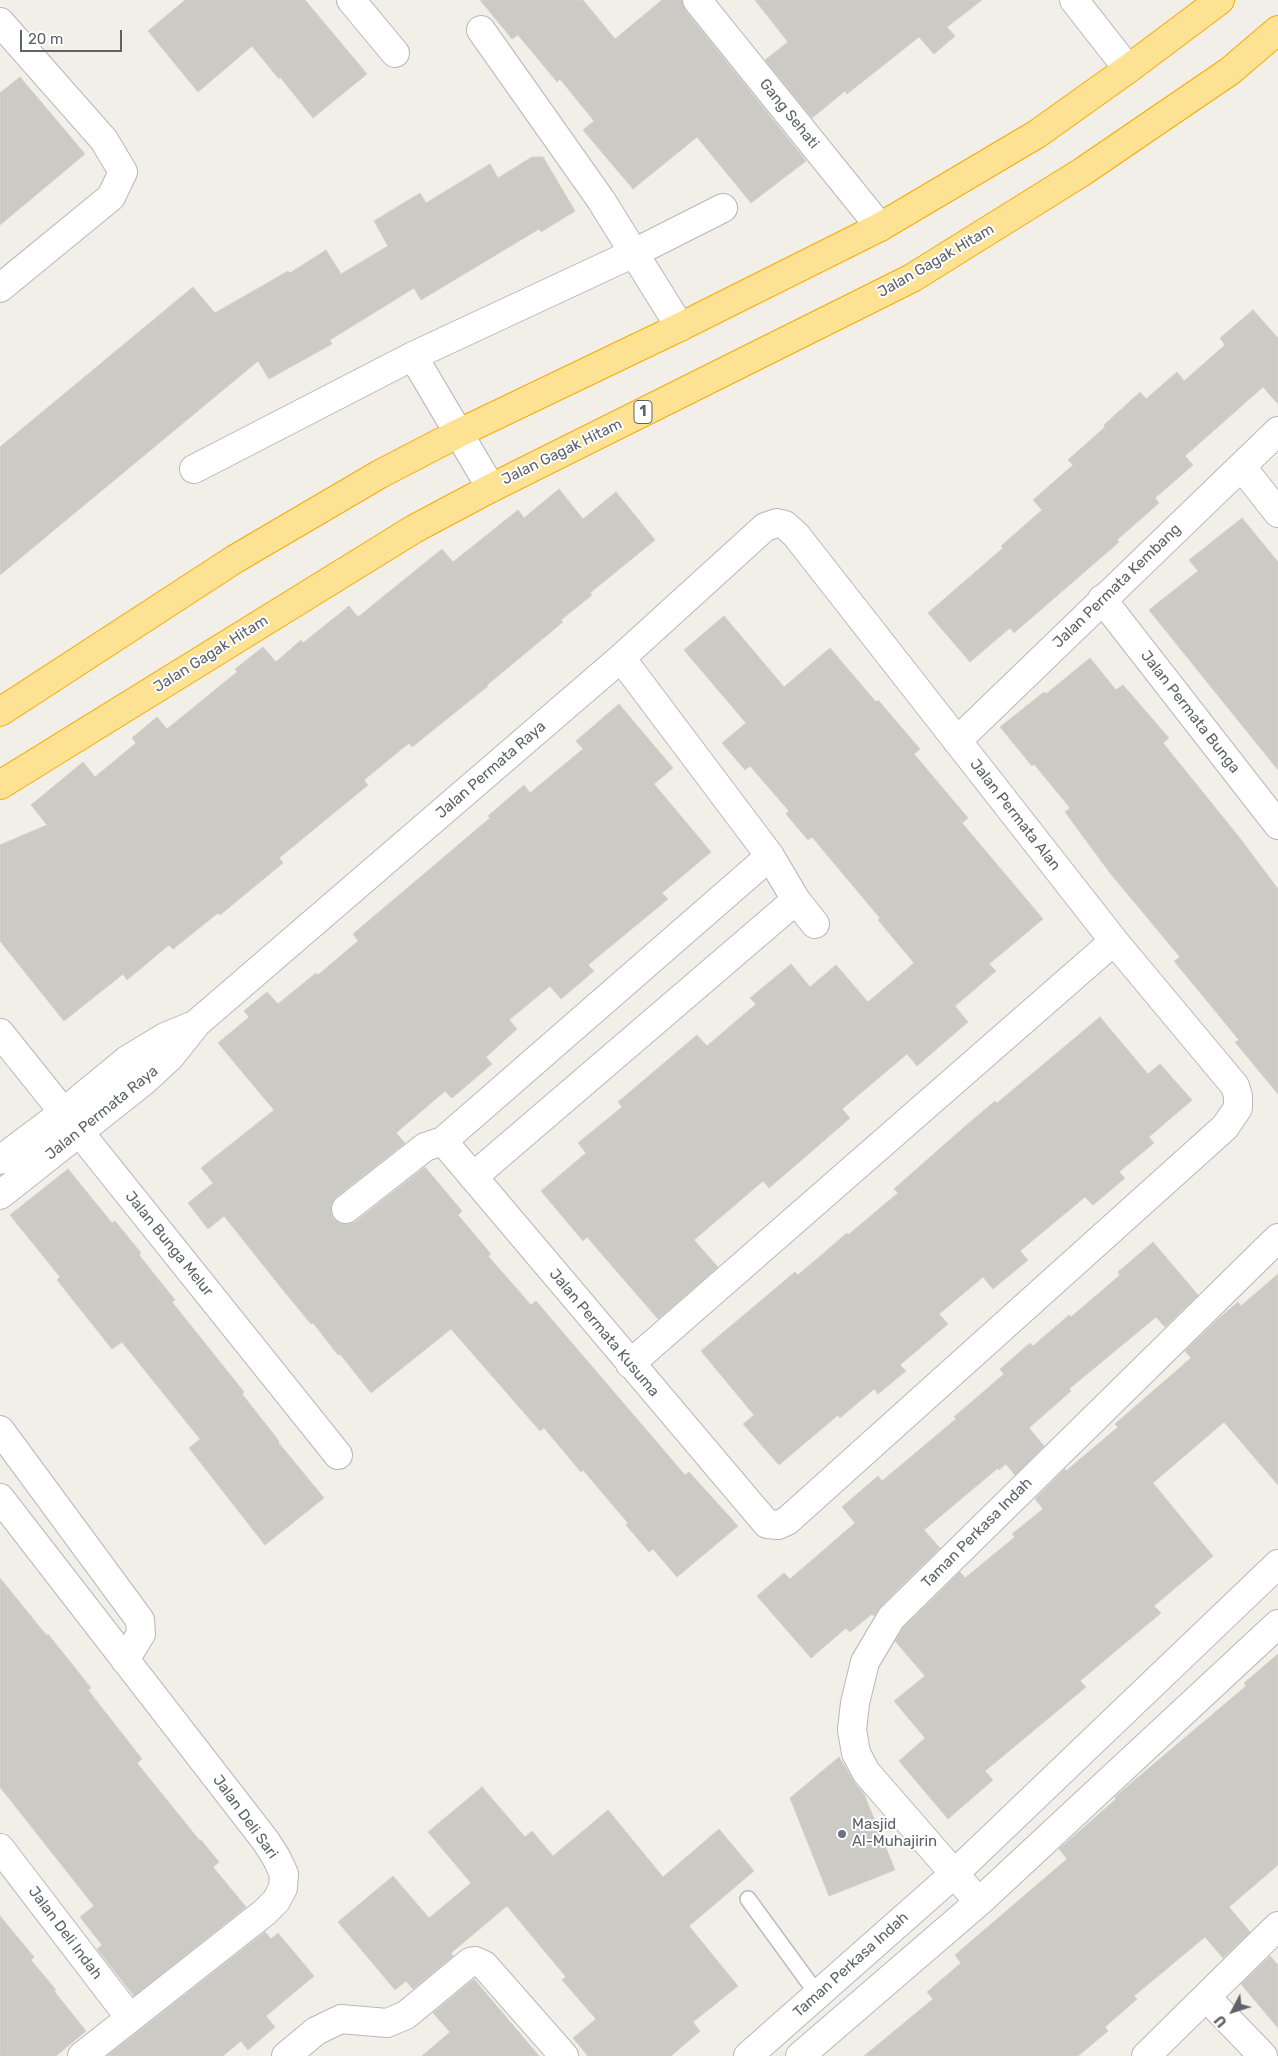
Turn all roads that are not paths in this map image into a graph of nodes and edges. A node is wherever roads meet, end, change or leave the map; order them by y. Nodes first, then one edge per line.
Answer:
1 (351, 0) edge
2 (697, 0) edge
3 (1074, 0) edge
4 (1220, 0) edge
5 (0, 22) edge
6 (481, 30) dead end
7 (1278, 30) edge
8 (395, 53) dead end
9 (1128, 69) junction
10 (723, 208) dead end
11 (880, 228) junction
12 (634, 253) junction
13 (0, 288) edge
14 (680, 327) junction
15 (413, 356) junction
16 (1278, 431) edge
17 (457, 434) junction
18 (1242, 467) junction
19 (194, 469) dead end
20 (491, 488) junction
21 (1278, 513) edge
22 (785, 525) joint
23 (1102, 599) junction
24 (621, 658) junction
25 (0, 712) edge
26 (957, 741) junction
27 (0, 785) edge
28 (1278, 826) edge
29 (770, 856) junction
30 (796, 900) junction
31 (815, 924) dead end
32 (1114, 941) junction
33 (0, 1033) edge
34 (72, 1122) junction
35 (443, 1141) junction
36 (0, 1160) edge
37 (473, 1177) junction
38 (0, 1195) edge
39 (346, 1209) dead end
40 (1278, 1238) edge
41 (630, 1364) junction
42 (0, 1430) edge
43 (338, 1456) dead end
44 (0, 1498) edge
45 (767, 1524) joint
46 (1278, 1564) edge
47 (1278, 1624) edge
48 (125, 1660) junction
49 (0, 1848) edge
50 (954, 1874) junction
51 (748, 1900) dead end
52 (979, 1902) junction
53 (1278, 1926) edge
54 (818, 1995) junction
55 (1206, 1997) junction
56 (130, 2018) junction
57 (82, 2056) edge
58 (286, 2056) edge
59 (564, 2056) edge
60 (748, 2056) edge
61 (800, 2056) edge
62 (1146, 2056) edge
63 (1263, 2056) edge

1 - 8 street
2 - 11 street, Gang Sehati
3 - 9 street
4 - 9 highway
5 - 13 street
6 - 12 street
7 - 20 highway, Jalan Gagak Hitam / 1
9 - 11 highway
10 - 12 street
11 - 14 highway
12 - 14 street
12 - 15 street
14 - 17 highway
15 - 17 street
15 - 19 street
16 - 18 street, Jalan Permata Kembang
17 - 20 street
17 - 25 highway
18 - 21 street
18 - 23 street, Jalan Permata Kembang
20 - 27 highway, Jalan Gagak Hitam / 1
22 - 24 street, Jalan Permata Raya
22 - 26 street, Jalan Permata Alan
23 - 26 street, Jalan Permata Kembang
23 - 28 street, Jalan Permata Bunga
24 - 29 street
24 - 34 street, Jalan Permata Raya
26 - 32 street, Jalan Permata Alan
29 - 30 street
29 - 35 street
30 - 31 street
30 - 37 street
32 - 41 street
32 - 45 street, Jalan Permata Alan
33 - 34 street, Jalan Bunga Melur
34 - 36 street, Jalan Permata Raya
34 - 38 street, Jalan Permata Raya
34 - 43 street, Jalan Bunga Melur
35 - 37 street, Jalan Permata Kusuma
35 - 39 street
37 - 41 street, Jalan Permata Kusuma
40 - 50 street, Taman Perkasa Indah
41 - 45 street, Jalan Permata Kusuma
42 - 48 street
44 - 48 street, Jalan Deli Sari
46 - 50 street, Taman Perkasa Indah
47 - 52 street
48 - 56 street, Jalan Deli Sari
49 - 56 street, Jalan Deli Indah
50 - 52 street, Taman Perkasa Indah
50 - 54 street, Taman Perkasa Indah
51 - 54 lane
52 - 61 street
53 - 55 street
54 - 60 street, Taman Perkasa Indah
55 - 62 street
55 - 63 street
56 - 57 street, Jalan Deli Sari
58 - 59 street

